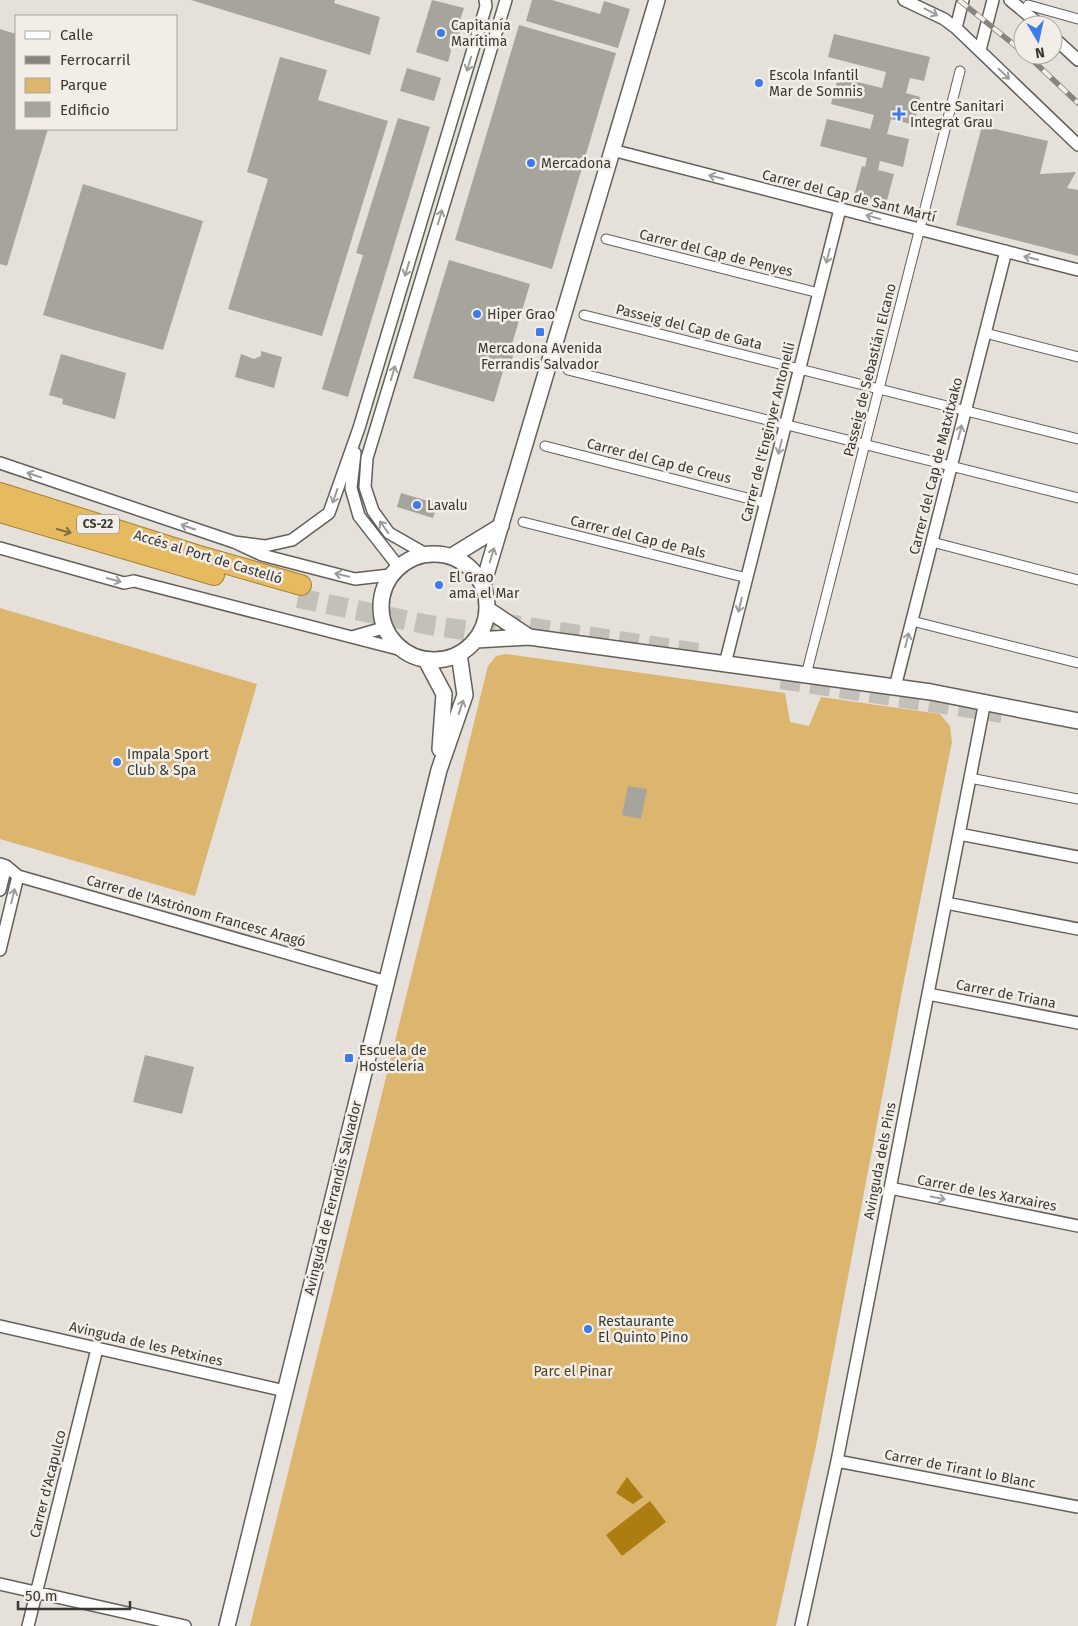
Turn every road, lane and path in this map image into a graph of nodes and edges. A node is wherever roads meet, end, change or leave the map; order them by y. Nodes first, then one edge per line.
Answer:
1 (486, 0) edge
2 (506, 0) edge
3 (657, 0) edge
4 (904, 0) edge
5 (963, 0) edge
6 (993, 0) edge
7 (1010, 0) edge
8 (1028, 5) dead end
9 (1028, 15) edge
10 (1078, 19) edge
11 (956, 28) junction
12 (1063, 46) edge
13 (980, 50) junction
14 (1078, 60) edge
15 (960, 71) dead end
16 (1078, 145) edge
17 (612, 150) junction
18 (840, 209) junction
19 (920, 229) junction
20 (606, 239) dead end
21 (1006, 251) junction
22 (1078, 270) edge
23 (819, 293) junction
24 (584, 315) dead end
25 (985, 333) junction
26 (1078, 357) edge
27 (799, 369) junction
28 (568, 370) dead end
29 (879, 389) junction
30 (965, 410) junction
31 (785, 424) junction
32 (357, 434) junction
33 (1078, 439) edge
34 (865, 444) junction
35 (545, 446) dead end
36 (0, 463) edge
37 (951, 466) junction
38 (0, 493) edge
39 (1078, 498) edge
40 (766, 502) junction
41 (0, 512) edge
42 (523, 522) dead end
43 (501, 526) junction
44 (234, 542) junction
45 (932, 542) junction
46 (0, 548) edge
47 (424, 553) junction
48 (452, 556) junction
49 (394, 570) junction
50 (746, 578) junction
51 (1078, 580) edge
52 (483, 585) junction
53 (487, 609) junction
54 (912, 621) junction
55 (383, 628) junction
56 (352, 637) junction
57 (529, 637) junction
58 (476, 640) junction
59 (402, 650) junction
60 (459, 654) junction
61 (426, 660) junction
62 (1078, 663) edge
63 (725, 664) junction
64 (806, 675) junction
65 (894, 687) junction
66 (985, 702) junction
67 (1078, 721) edge
68 (439, 770) junction
69 (970, 778) junction
70 (1078, 799) edge
71 (959, 834) junction
72 (1078, 857) edge
73 (3, 865) edge
74 (18, 876) junction
75 (0, 890) edge
76 (946, 903) junction
77 (1078, 929) edge
78 (0, 950) edge
79 (387, 982) junction
80 (928, 994) junction
81 (1078, 1022) edge
82 (890, 1188) junction
83 (1078, 1226) edge
84 (0, 1326) edge
85 (97, 1348) junction
86 (285, 1391) junction
87 (837, 1461) junction
88 (1078, 1507) edge
89 (0, 1584) edge
90 (37, 1592) junction
91 (28, 1626) edge
92 (185, 1626) edge
93 (227, 1626) edge
94 (801, 1626) edge

1 -> 32 street
47 -> 2 street
3 - 17 street
4 -> 11 street
5 - 11 street
6 - 13 street
7 - 9 street
8 - 10 street
11 - 13 street
12 - 14 street
13 -> 16 street
15 - 19 street, Passeig de Sebastián Elcano
18 -> 17 street, Carrer del Cap de Sant Martí
17 - 43 street
19 -> 18 street, Carrer del Cap de Sant Martí
18 -> 23 street, Carrer de l'Enginyer Antonelli
19 - 21 street, Carrer del Cap de Sant Martí
19 - 29 street, Passeig de Sebastián Elcano
20 - 23 street, Carrer del Cap de Penyes
22 -> 21 street, Carrer del Cap de Sant Martí
21 - 25 street, Carrer del Cap de Matxitxako
23 - 27 street, Carrer de l'Enginyer Antonelli
24 - 27 street, Passeig del Cap de Gata
25 - 26 street
25 - 30 street, Carrer del Cap de Matxitxako
27 - 29 street, Passeig del Cap de Gata
27 - 31 street, Carrer de l'Enginyer Antonelli
28 - 31 street
29 - 30 street, Passeig del Cap de Gata
29 - 34 street, Passeig de Sebastián Elcano
30 - 33 street, Passeig del Cap de Gata
37 -> 30 street, Carrer del Cap de Matxitxako
31 - 34 street
31 -> 40 street, Carrer de l'Enginyer Antonelli
32 -> 44 street
32 - 49 street
34 - 37 street
34 - 64 street, Passeig de Sebastián Elcano
35 - 40 street, Carrer del Cap de Creus
44 -> 36 street
37 - 39 street
37 - 45 street, Carrer del Cap de Matxitxako
41 -> 38 highway, Accés al Port de Castelló / CS-22
40 - 50 street, Carrer de l'Enginyer Antonelli
42 - 50 street, Carrer del Cap de Pals
43 - 48 street
52 -> 43 street
49 -> 44 street
45 - 51 street
45 - 54 street, Carrer del Cap de Matxitxako
46 -> 56 street
47 - 48 street
47 - 49 street
48 - 52 street
49 - 55 street
50 -> 63 street, Carrer de l'Enginyer Antonelli
52 - 53 street
53 - 57 street
53 - 58 street
54 - 62 street
65 -> 54 street, Carrer del Cap de Matxitxako
55 - 56 street
55 - 59 street
56 - 59 street
57 - 58 street
57 - 63 street
58 - 60 street
59 - 61 street
60 - 61 street
68 -> 60 street, Avinguda de Ferrandis Salvador
61 - 68 street, Avinguda de Ferrandis Salvador
63 - 64 street
64 - 65 street
65 - 66 street
66 - 67 street
66 - 69 street, Avinguda dels Pins
68 - 79 street, Avinguda de Ferrandis Salvador
69 - 70 street
69 - 71 street, Avinguda dels Pins
71 - 72 street
71 - 76 street, Avinguda dels Pins
73 - 74 street, Carrer de l'Astrònom Francesc Aragó
73 - 75 street
78 -> 74 street
74 - 79 street, Carrer de l'Astrònom Francesc Aragó
76 - 77 street
76 - 80 street, Avinguda dels Pins
79 - 86 street, Avinguda de Ferrandis Salvador
80 - 81 street, Carrer de Triana
80 - 82 street, Avinguda dels Pins
82 -> 83 street, Carrer de les Xarxaires
82 - 87 street, Avinguda dels Pins
84 - 85 street, Avinguda de les Petxines
85 - 86 street, Avinguda de les Petxines
85 - 90 street, Carrer d'Acapulco
86 - 93 street, Avinguda de Ferrandis Salvador
87 - 88 street, Carrer de Tirant lo Blanc
87 - 94 street, Avinguda dels Pins
89 - 90 street
90 - 91 street, Carrer d'Acapulco
90 - 92 street

